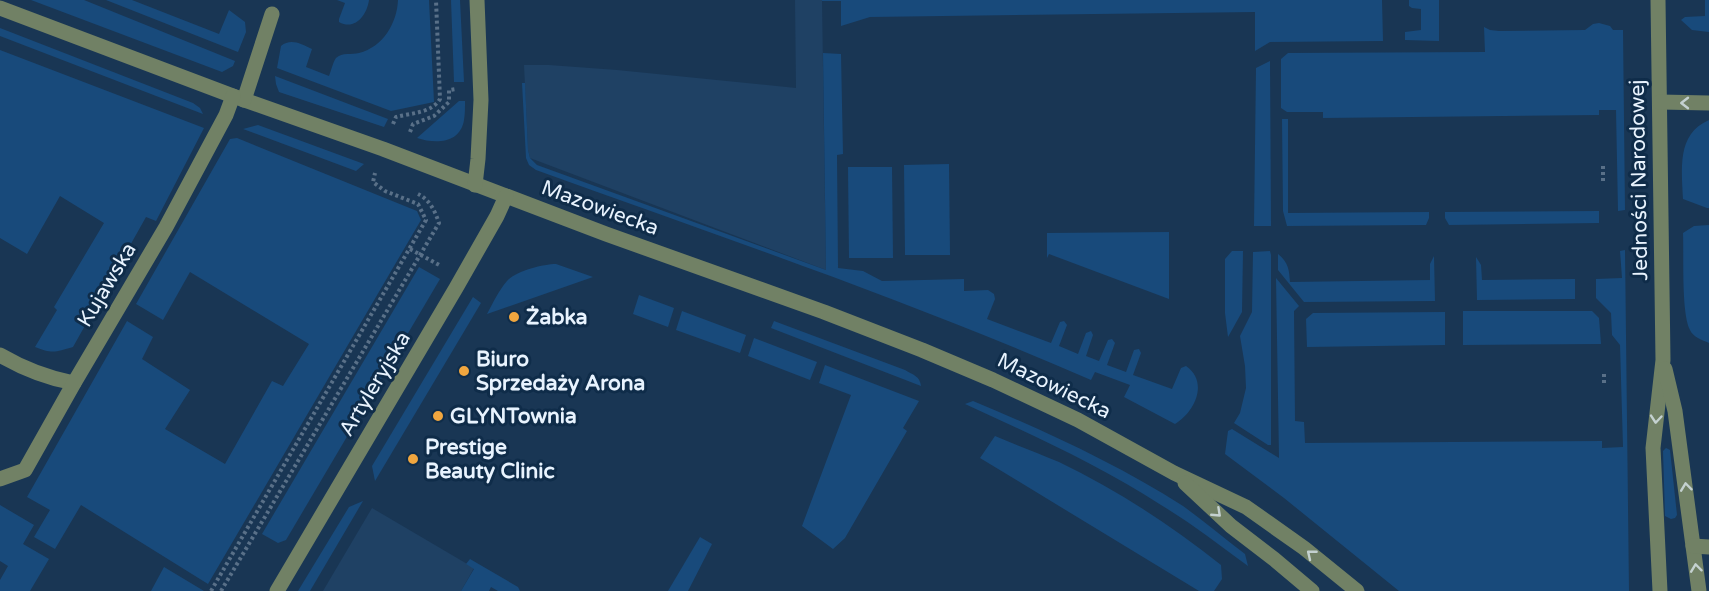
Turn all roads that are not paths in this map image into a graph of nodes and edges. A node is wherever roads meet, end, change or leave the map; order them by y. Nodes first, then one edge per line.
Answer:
1 (477, 0) edge
2 (1658, 0) edge
3 (0, 8) edge
4 (272, 14) dead end
5 (239, 98) junction
6 (1660, 102) junction
7 (1709, 103) edge
8 (475, 185) junction
9 (506, 196) junction
10 (0, 355) edge
11 (1663, 360) junction
12 (74, 383) junction
13 (1174, 472) junction
14 (0, 479) edge
15 (1693, 546) junction
16 (1709, 547) edge
17 (277, 591) edge
18 (1312, 591) edge
19 (1357, 591) edge
20 (1660, 591) edge
21 (1699, 591) edge

1 - 8 street
2 - 6 street, Jedności Narodowej
3 - 5 street, Mazowiecka
4 - 5 street, Kujawska
5 - 8 street, Mazowiecka
5 - 12 street, Kujawska
7 -> 6 street
6 - 11 street, Jedności Narodowej
8 - 9 street, Mazowiecka
9 - 13 street, Mazowiecka
9 - 17 street, Artyleryjska
10 - 12 street
15 -> 11 street, Jedności Narodowej
11 -> 20 street, Jedności Narodowej
12 - 14 street, Kujawska
13 -> 18 street, Mazowiecka
19 -> 13 street, Mazowiecka
15 - 16 street
21 -> 15 street, Jedności Narodowej

